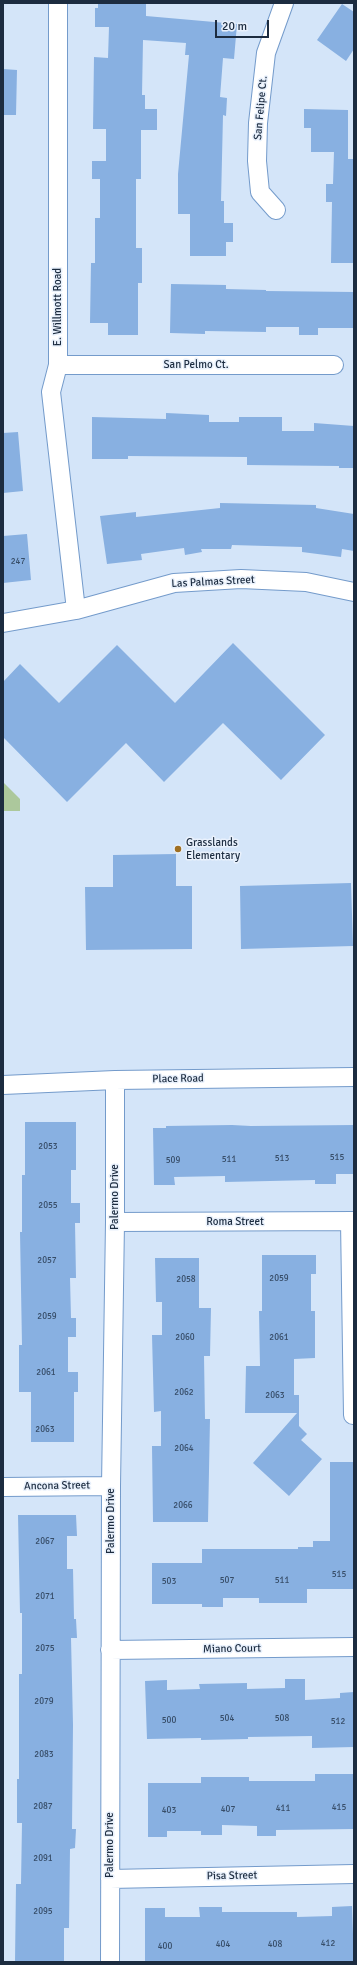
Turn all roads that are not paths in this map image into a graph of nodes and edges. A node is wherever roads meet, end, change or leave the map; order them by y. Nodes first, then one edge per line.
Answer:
1 (58, 3) edge
2 (284, 3) edge
3 (276, 210) dead end
4 (334, 365) dead end
5 (58, 366) junction
6 (354, 592) edge
7 (76, 610) junction
8 (3, 622) edge
9 (354, 1077) edge
10 (115, 1080) junction
11 (3, 1085) edge
12 (352, 1221) edge
13 (115, 1222) junction
14 (353, 1415) edge
15 (111, 1486) junction
16 (3, 1487) edge
17 (354, 1647) edge
18 (110, 1650) junction
19 (354, 1874) edge
20 (110, 1879) junction
21 (110, 1962) edge

1 - 5 street, E. Willmott Road
2 - 3 street, San Felipe Ct.
4 - 5 street, San Pelmo Ct.
5 - 7 street, E. Willmott Road
6 - 7 street, Las Palmas Street
7 - 8 street, Las Palmas Street
9 - 10 street, Place Road
10 - 11 street, Place Road
10 - 13 street, Palermo Drive
12 - 13 street, Roma Street
12 - 14 street
13 - 15 street, Palermo Drive
15 - 16 street, Ancona Street
15 - 18 street, Palermo Drive
17 - 18 street, Miano Court
18 - 20 street, Palermo Drive
19 - 20 street, Pisa Street
20 - 21 street, Palermo Drive

